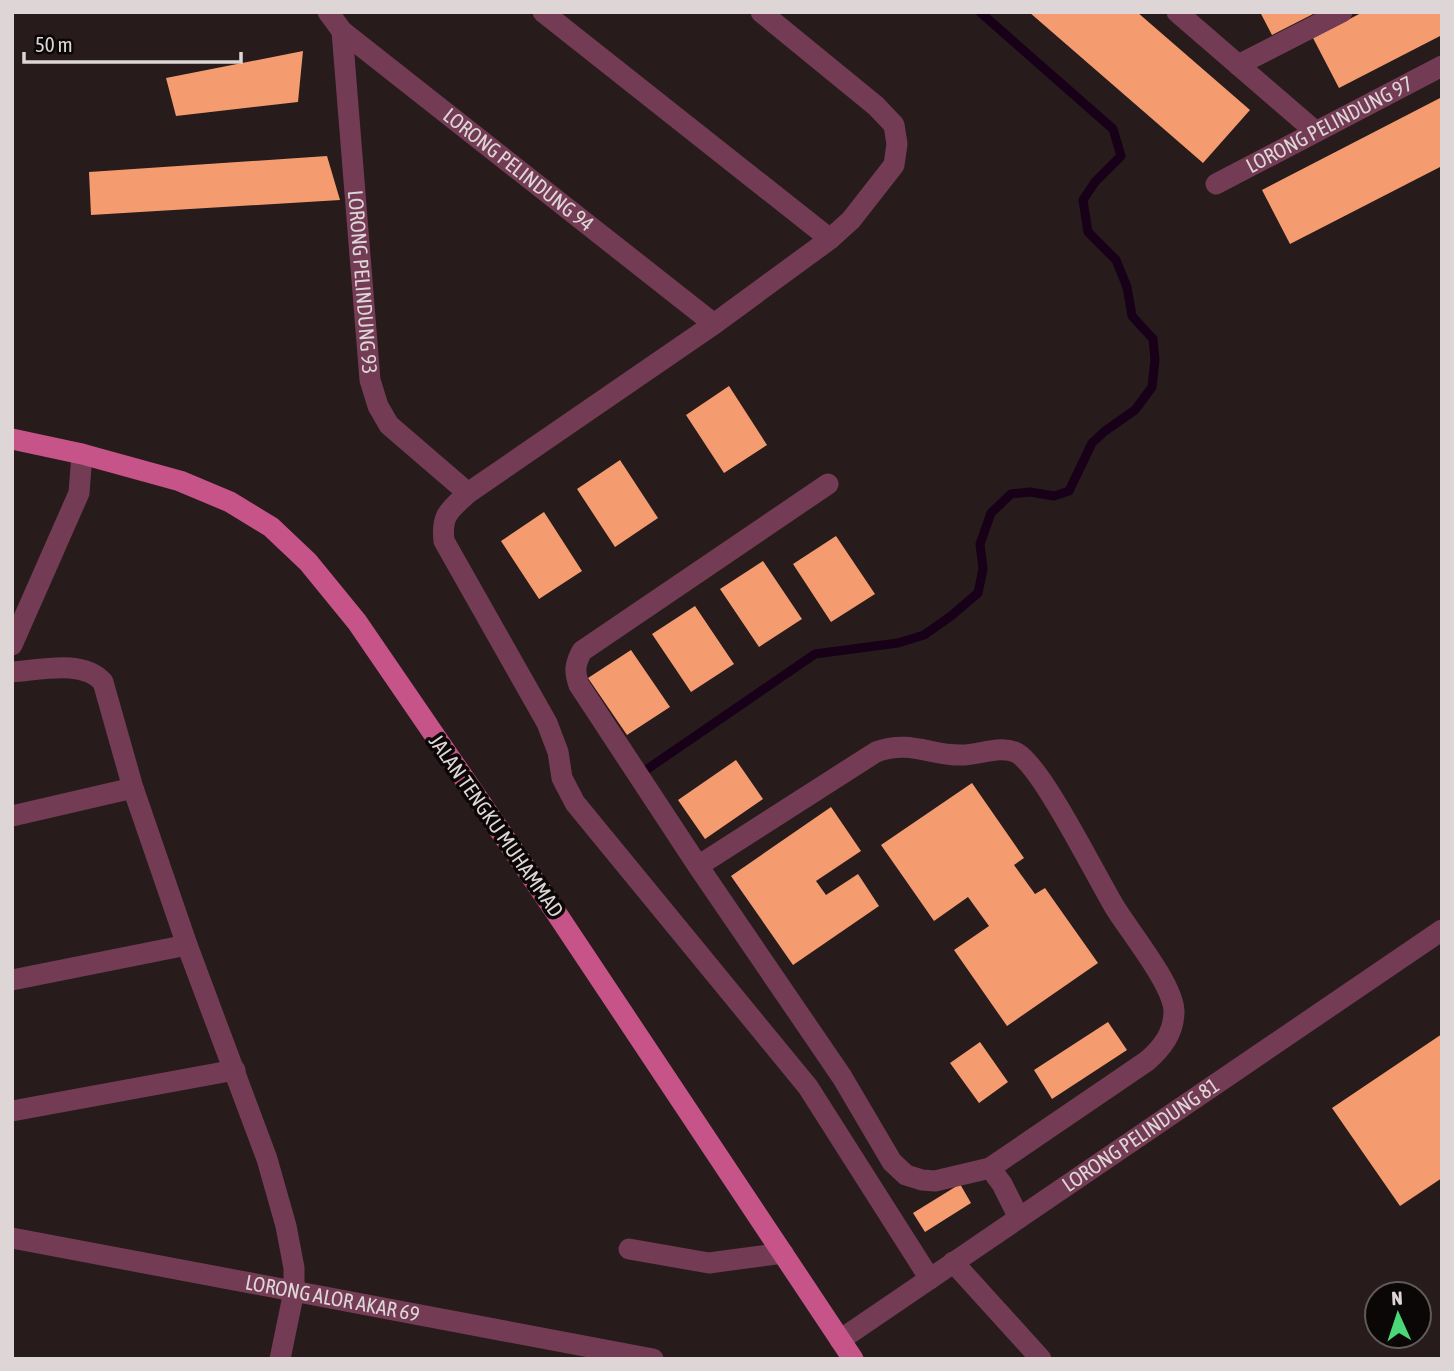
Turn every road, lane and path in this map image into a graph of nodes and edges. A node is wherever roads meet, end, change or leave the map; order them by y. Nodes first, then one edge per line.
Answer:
1 (328, 12) edge
2 (543, 12) edge
3 (761, 12) edge
4 (1177, 12) edge
5 (1342, 12) edge
6 (342, 31) junction
7 (1238, 65) junction
8 (1442, 66) edge
9 (1316, 132) junction
10 (1216, 184) dead end
11 (830, 239) junction
12 (714, 324) junction
13 (15, 441) edge
14 (82, 454) junction
15 (828, 484) dead end
16 (468, 493) junction
17 (12, 645) edge
18 (12, 671) edge
19 (133, 788) junction
20 (12, 816) edge
21 (698, 866) junction
22 (1442, 930) edge
23 (187, 944) junction
24 (12, 980) edge
25 (235, 1070) junction
26 (12, 1111) edge
27 (990, 1168) junction
28 (1019, 1218) junction
29 (12, 1238) edge
30 (629, 1249) dead end
31 (783, 1253) junction
32 (953, 1262) junction
33 (930, 1279) junction
34 (294, 1291) junction
35 (840, 1340) junction
36 (280, 1359) edge
37 (653, 1359) edge
38 (853, 1359) edge
39 (1041, 1359) edge

1 - 6 street, LORONG PELINDUNG 94
2 - 11 street
3 - 11 street
4 - 7 street
5 - 7 street
6 - 12 street, LORONG PELINDUNG 94
6 - 16 street, LORONG PELINDUNG 93
7 - 9 street
8 - 9 street, LORONG PELINDUNG 97
9 - 10 street, LORONG PELINDUNG 97
11 - 12 street
12 - 16 street
13 - 14 main road, JALAN TENGKU MUHAMMAD
14 - 17 street
14 - 31 main road, JALAN TENGKU MUHAMMAD
15 - 21 street
16 - 33 street
18 - 19 street
19 - 20 street
19 - 23 street
21 - 27 street
21 - 27 street
22 - 28 street, LORONG PELINDUNG 81
23 - 24 street
23 - 25 street
25 - 26 street
25 - 34 street
27 - 28 street
28 - 32 street, LORONG PELINDUNG 81
29 - 34 street, LORONG ALOR AKAR 69
30 - 31 street
31 - 35 main road, JALAN TENGKU MUHAMMAD
32 - 33 street, LORONG PELINDUNG 81
32 - 39 street
33 - 35 street, LORONG PELINDUNG 81
34 - 36 street
34 - 37 street, LORONG ALOR AKAR 69
35 - 38 main road, JALAN TENGKU MUHAMMAD

